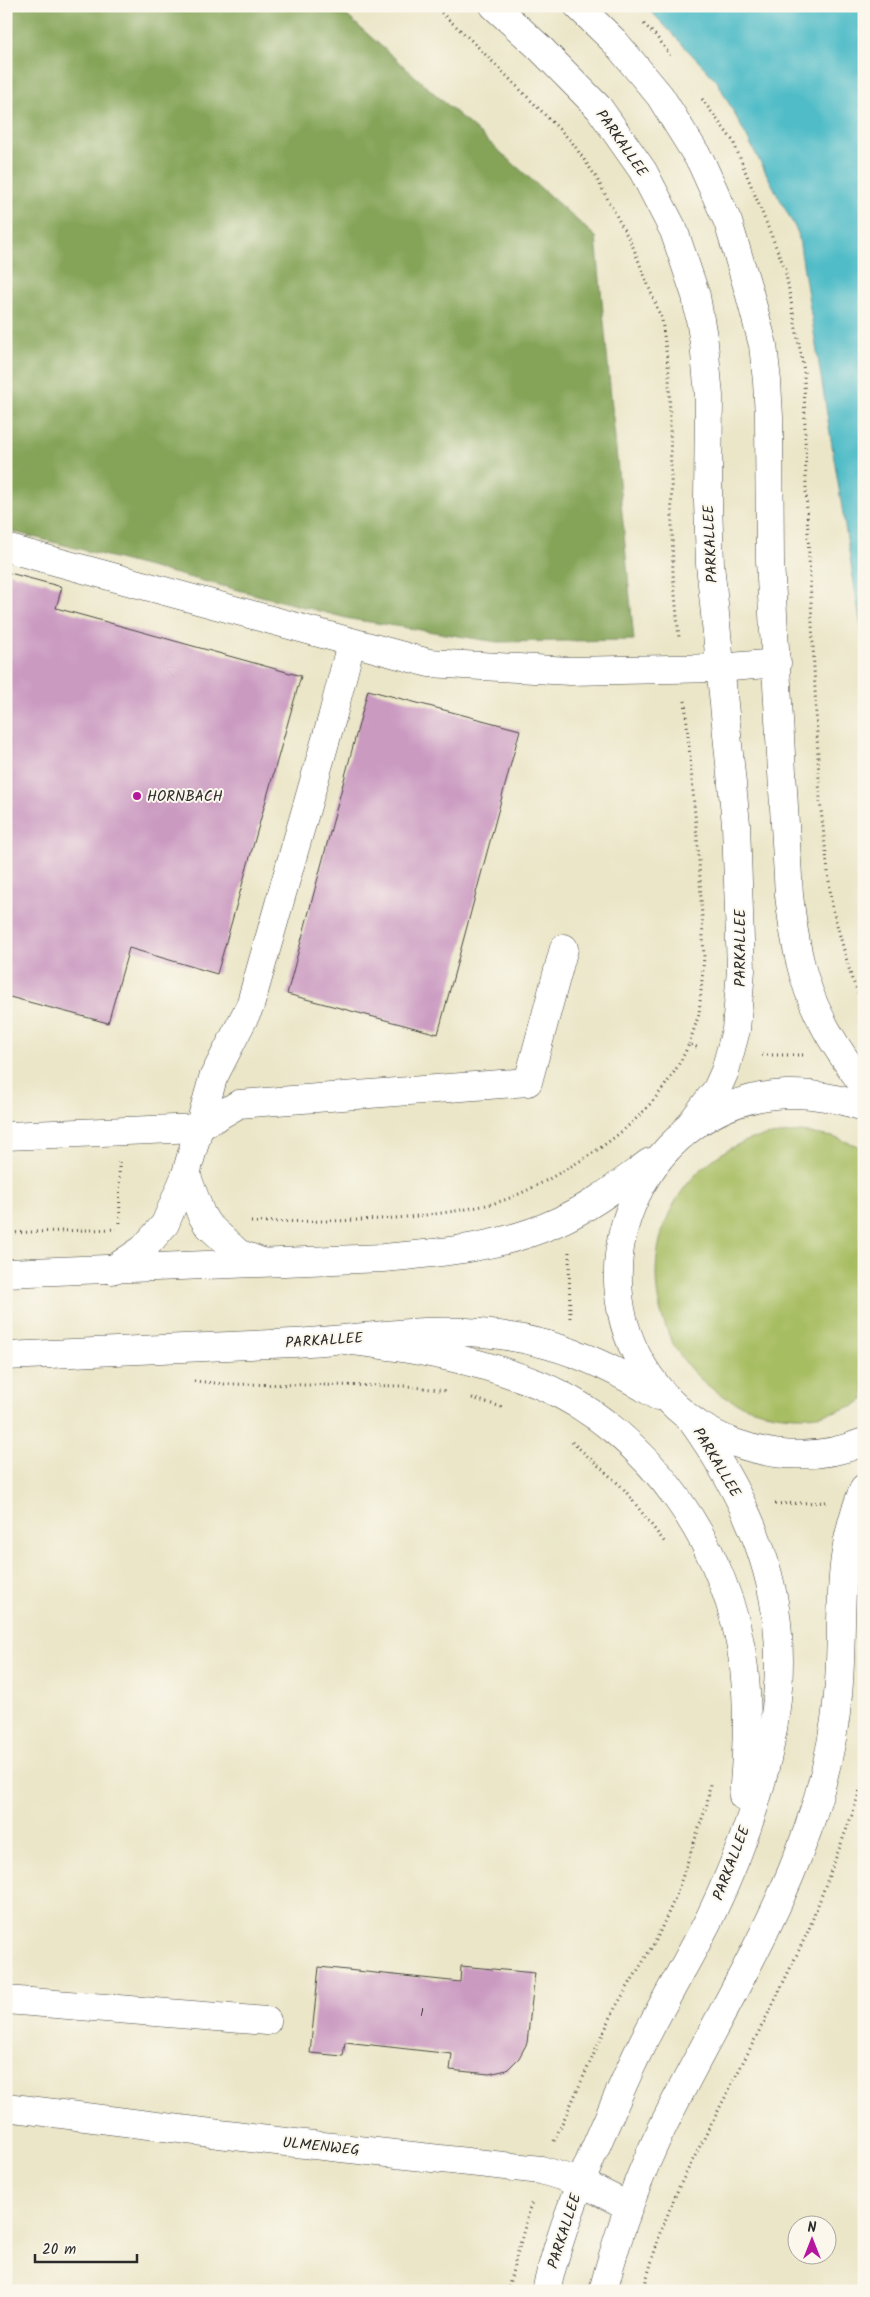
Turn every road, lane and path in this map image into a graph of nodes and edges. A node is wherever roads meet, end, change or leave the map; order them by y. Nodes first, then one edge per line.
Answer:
1 (434, 6) edge
2 (494, 6) edge
3 (578, 6) edge
4 (6, 548) edge
5 (351, 643) junction
6 (777, 663) junction
7 (682, 668) junction
8 (720, 668) junction
9 (564, 948) dead end
10 (834, 1043) junction
11 (689, 1044) junction
12 (731, 1054) junction
13 (864, 1086) edge
14 (864, 1107) edge
15 (198, 1128) junction
16 (119, 1132) junction
17 (6, 1136) edge
18 (676, 1141) junction
19 (186, 1174) junction
20 (540, 1185) junction
21 (557, 1222) junction
22 (165, 1224) junction
23 (207, 1224) junction
24 (120, 1229) junction
25 (6, 1233) edge
26 (266, 1263) junction
27 (112, 1270) junction
28 (6, 1273) edge
29 (345, 1340) junction
30 (562, 1349) junction
31 (6, 1356) edge
32 (184, 1381) dead end
33 (454, 1392) dead end
34 (463, 1395) dead end
35 (508, 1409) dead end
36 (688, 1418) junction
37 (568, 1438) dead end
38 (864, 1442) edge
39 (864, 1488) edge
40 (670, 1551) dead end
41 (864, 1777) edge
42 (711, 1780) dead end
43 (723, 1888) junction
44 (6, 2000) edge
45 (266, 2021) dead end
46 (6, 2107) edge
47 (541, 2170) junction
48 (580, 2182) junction
49 (628, 2206) junction
50 (507, 2291) edge
51 (546, 2291) edge
52 (603, 2291) edge
53 (643, 2291) edge

1 - 7 path
2 - 8 street, PARKALLEE
3 - 6 street
4 - 5 street
5 - 7 street
5 - 15 street
6 - 8 street
6 - 10 street
7 - 8 street
7 - 11 path
8 - 12 street, PARKALLEE
9 - 15 street
10 - 12 path
10 - 13 street
11 - 12 path
11 - 20 path
12 - 18 street, PARKALLEE
14 - 18 street, PARKALLEE
15 - 16 street
15 - 19 street
16 - 17 street
16 - 24 path
18 - 21 street, PARKALLEE
18 - 36 street, PARKALLEE
19 - 22 street
19 - 23 street
20 - 21 path
20 - 23 path
21 - 26 street, PARKALLEE
21 - 30 path
22 - 24 path
22 - 27 street
23 - 26 street
24 - 25 path
26 - 27 street, PARKALLEE
27 - 28 street, PARKALLEE
29 - 30 street, PARKALLEE
29 - 31 street, PARKALLEE
29 - 43 street
30 - 36 street, PARKALLEE
32 - 33 path
34 - 35 path
36 - 38 street, PARKALLEE
36 - 43 street, PARKALLEE
37 - 40 path
39 - 49 street
41 - 53 path
42 - 47 path
43 - 48 street, PARKALLEE
44 - 45 street
46 - 47 street, ULMENWEG
47 - 48 street, ULMENWEG
47 - 50 path
48 - 49 street, ULMENWEG
48 - 51 street, PARKALLEE
49 - 52 street

